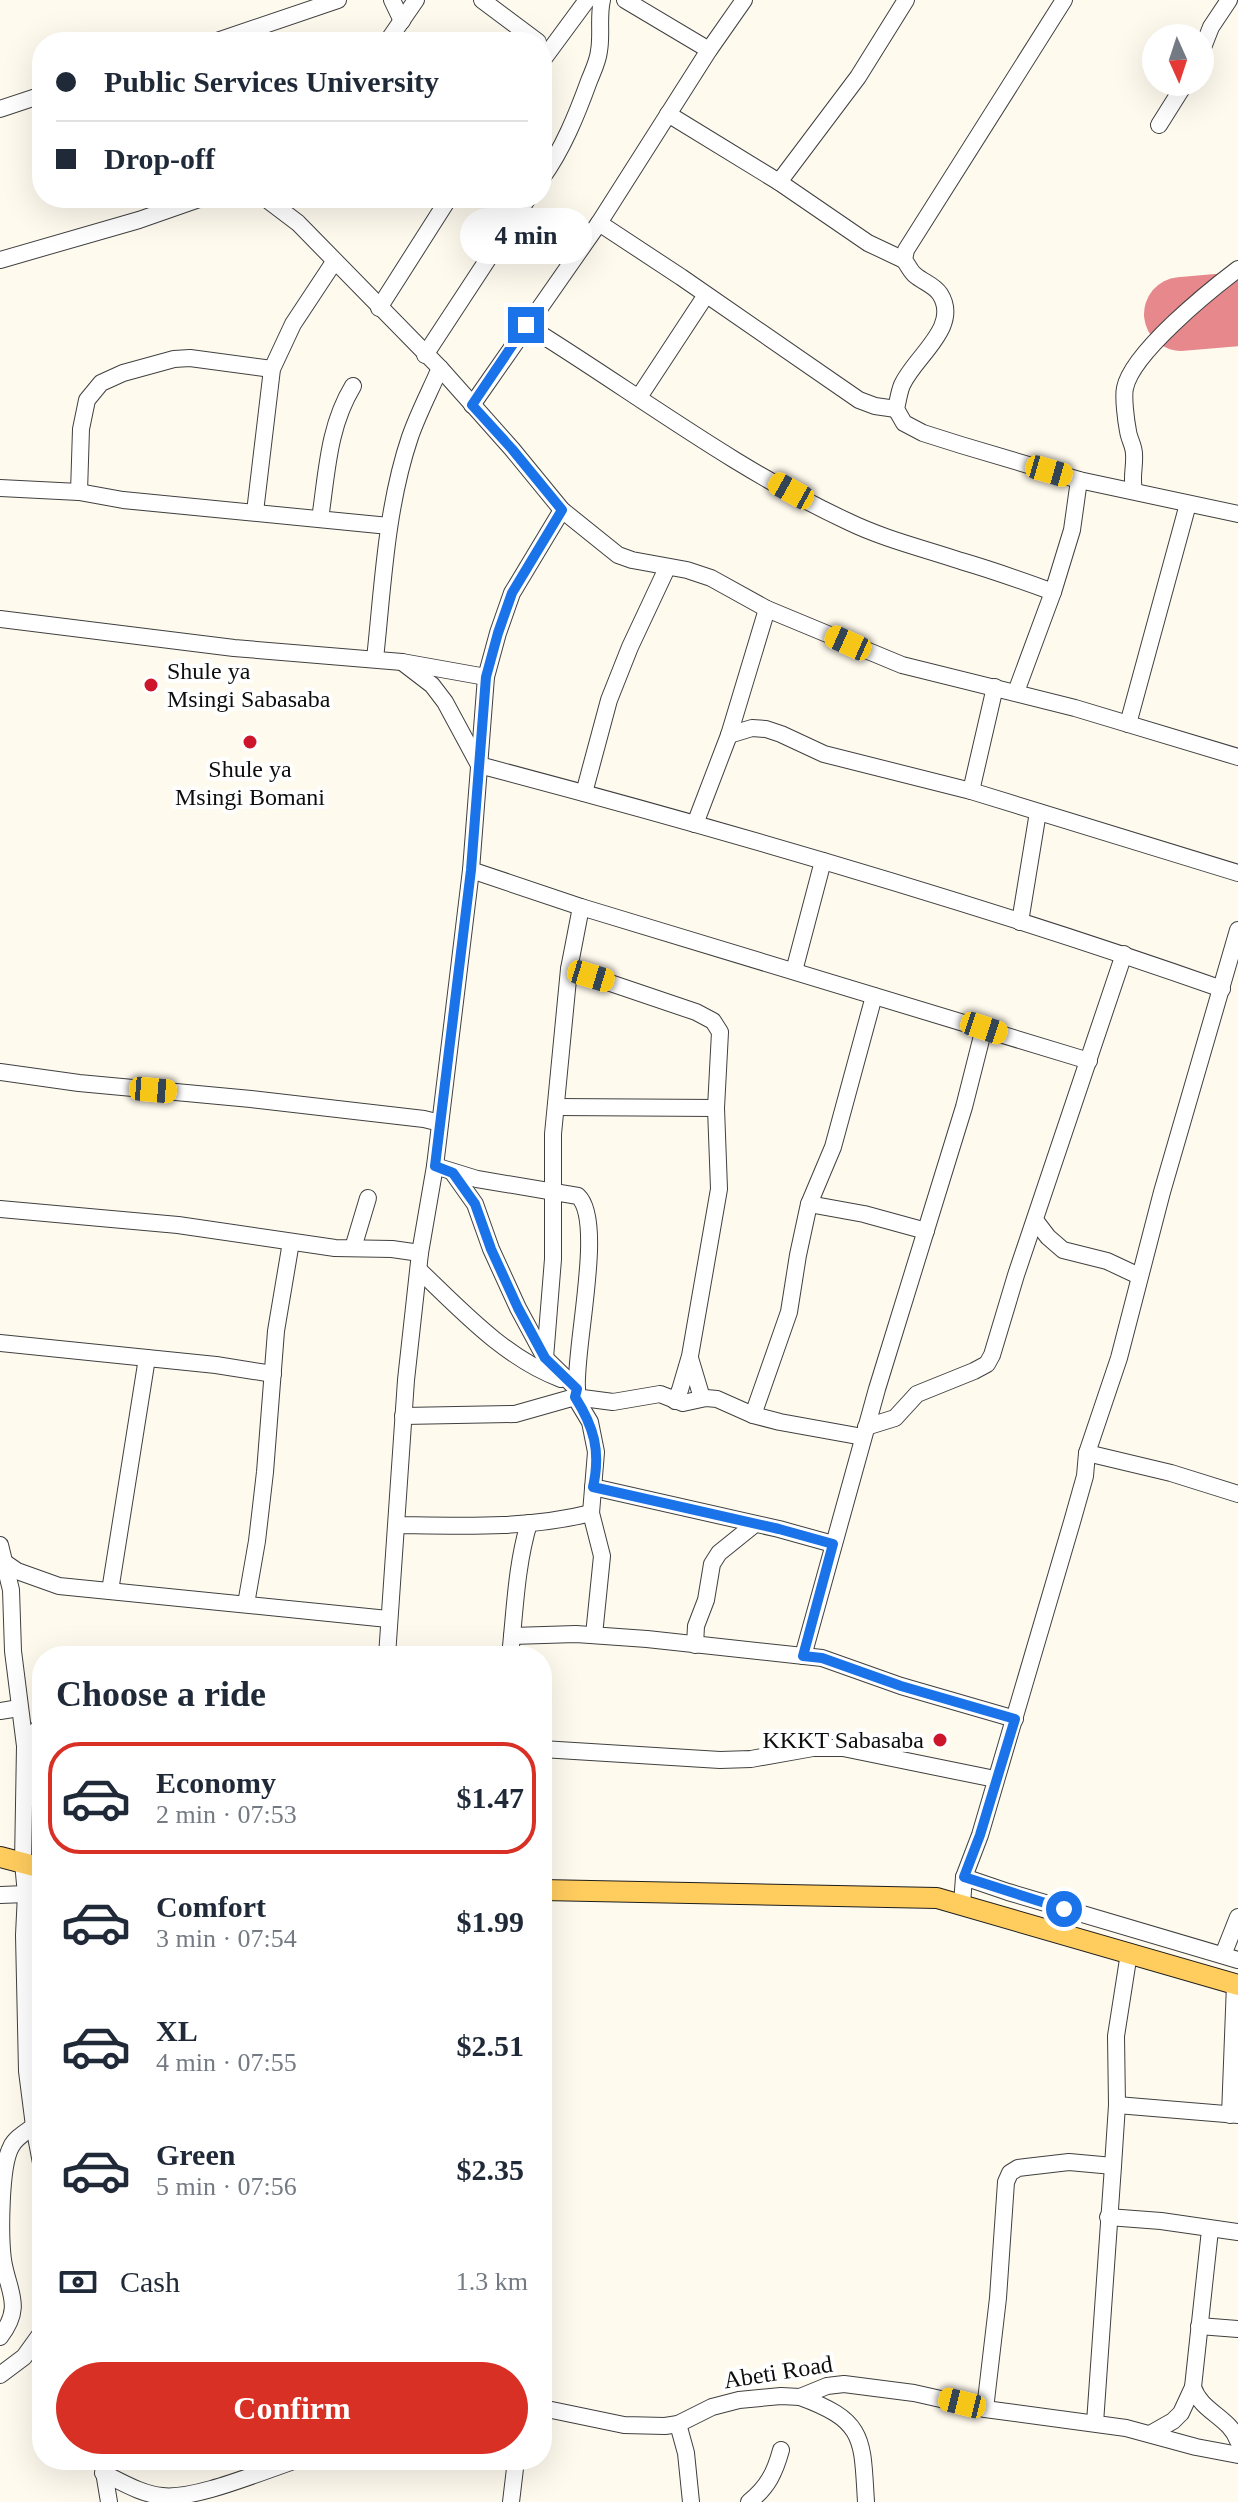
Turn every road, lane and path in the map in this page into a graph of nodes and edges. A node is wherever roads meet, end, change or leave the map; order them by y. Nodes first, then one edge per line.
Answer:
1 (338, 0) edge
2 (392, 0) edge
3 (416, 0) edge
4 (482, 0) edge
5 (587, 0) edge
6 (602, 0) edge
7 (625, 0) edge
8 (744, 0) edge
9 (906, 0) edge
10 (1064, 0) edge
11 (1229, 0) edge
12 (402, 21) junction
13 (1213, 24) edge
14 (244, 32) edge
15 (394, 32) edge
16 (521, 32) edge
17 (552, 40) edge
18 (709, 50) junction
19 (1177, 96) edge
20 (32, 98) edge
21 (0, 109) edge
22 (668, 114) junction
23 (1159, 125) dead end
24 (552, 163) edge
25 (779, 182) junction
26 (173, 208) edge
27 (278, 208) edge
28 (443, 208) edge
29 (521, 208) edge
30 (599, 223) junction
31 (0, 260) edge
32 (904, 260) junction
33 (334, 262) junction
34 (1238, 269) edge
35 (706, 295) junction
36 (379, 308) junction
37 (526, 325) junction
38 (425, 355) junction
39 (440, 368) junction
40 (272, 369) junction
41 (353, 386) dead end
42 (639, 397) junction
43 (472, 405) junction
44 (896, 409) junction
45 (1079, 480) junction
46 (0, 488) edge
47 (1134, 490) junction
48 (79, 492) junction
49 (1188, 504) junction
50 (562, 510) junction
51 (255, 512) junction
52 (1238, 514) edge
53 (320, 519) junction
54 (389, 526) junction
55 (667, 568) junction
56 (1053, 592) junction
57 (767, 609) junction
58 (0, 619) edge
59 (375, 659) junction
60 (402, 662) junction
61 (486, 677) junction
62 (995, 687) junction
63 (1016, 692) junction
64 (1128, 724) junction
65 (729, 735) junction
66 (1238, 757) edge
67 (479, 765) junction
68 (971, 791) junction
69 (584, 793) junction
70 (1038, 812) junction
71 (695, 824) junction
72 (823, 861) junction
73 (471, 870) junction
74 (1238, 873) edge
75 (581, 907) junction
76 (1020, 922) junction
77 (1238, 930) edge
78 (1124, 954) junction
79 (569, 969) junction
80 (794, 971) junction
81 (1228, 981) edge
82 (874, 996) junction
83 (984, 1028) junction
84 (1089, 1061) junction
85 (0, 1072) edge
86 (557, 1107) junction
87 (716, 1108) junction
88 (440, 1123) junction
89 (435, 1166) junction
90 (453, 1173) junction
91 (552, 1190) junction
92 (368, 1198) dead end
93 (809, 1204) junction
94 (0, 1209) edge
95 (1035, 1220) junction
96 (926, 1231) junction
97 (291, 1242) junction
98 (1026, 1247) junction
99 (353, 1248) junction
100 (1063, 1250) junction
101 (420, 1253) junction
102 (419, 1270) junction
103 (1139, 1276) junction
104 (0, 1343) edge
105 (690, 1356) junction
106 (147, 1358) junction
107 (545, 1358) junction
108 (273, 1374) junction
109 (574, 1389) junction
110 (702, 1398) junction
111 (626, 1400) junction
112 (675, 1401) junction
113 (753, 1415) junction
114 (403, 1416) junction
115 (590, 1422) junction
116 (865, 1432) junction
117 (1087, 1453) junction
118 (593, 1487) junction
119 (1238, 1494) edge
120 (591, 1513) junction
121 (529, 1523) junction
122 (755, 1524) junction
123 (397, 1525) junction
124 (833, 1544) junction
125 (2, 1554) edge
126 (110, 1591) junction
127 (246, 1604) junction
128 (388, 1619) junction
129 (594, 1635) junction
130 (512, 1636) junction
131 (695, 1645) junction
132 (387, 1646) edge
133 (511, 1646) edge
134 (803, 1656) junction
135 (19, 1708) junction
136 (0, 1711) edge
137 (1015, 1719) junction
138 (32, 1736) edge
139 (552, 1750) edge
140 (23, 1771) junction
141 (995, 1779) junction
142 (0, 1857) edge
143 (32, 1866) edge
144 (964, 1877) junction
145 (552, 1890) edge
146 (26, 1894) junction
147 (0, 1895) edge
148 (962, 1904) junction
149 (1238, 1917) edge
150 (1129, 1953) junction
151 (1230, 1957) edge
152 (1236, 1985) edge
153 (1117, 2105) junction
154 (32, 2110) edge
155 (1234, 2115) edge
156 (32, 2128) edge
157 (1113, 2166) junction
158 (1108, 2217) junction
159 (1210, 2230) junction
160 (1238, 2232) edge
161 (1199, 2326) junction
162 (1238, 2329) edge
163 (0, 2337) edge
164 (32, 2346) edge
165 (0, 2375) edge
166 (1193, 2387) junction
167 (800, 2397) junction
168 (985, 2409) junction
169 (552, 2410) edge
170 (1095, 2423) junction
171 (678, 2424) junction
172 (1150, 2434) junction
173 (1238, 2441) edge
174 (781, 2450) dead end
175 (1238, 2455) edge
176 (103, 2470) edge
177 (108, 2470) edge
178 (266, 2470) edge
179 (515, 2470) edge
180 (109, 2502) edge
181 (511, 2502) edge
182 (691, 2502) edge
183 (749, 2502) edge
184 (866, 2502) edge

1 - 14 street
2 - 12 street
3 - 12 street
4 - 16 street
5 - 17 street
6 - 24 street
7 - 18 street
8 - 18 street
9 - 25 street
10 - 32 street
11 - 13 street
12 - 15 street
18 - 22 street
19 - 23 street
20 - 21 street
22 - 25 street
22 - 30 street
25 - 32 street
26 - 31 street
27 - 33 street
28 - 36 street
29 - 38 street
30 - 35 street
30 - 37 street
32 - 44 street
33 - 36 street
33 - 40 street
34 - 47 street
35 - 42 street
35 - 44 street
36 - 38 street
37 - 42 street
37 - 43 street
38 - 39 street
39 - 43 street
39 - 54 street
40 - 48 street
40 - 51 street
41 - 53 street
42 - 56 street
43 - 50 street
44 - 45 street
45 - 47 street
45 - 56 street
46 - 48 street
47 - 49 street
48 - 51 street
49 - 52 street
49 - 64 street
50 - 55 street
50 - 61 street
51 - 53 street
53 - 54 street
54 - 59 street
55 - 57 street
55 - 69 street
56 - 63 street
57 - 62 street
57 - 65 street
58 - 59 street
59 - 60 street
60 - 61 street
60 - 67 street
61 - 67 street
62 - 63 street
62 - 68 street
63 - 64 street
64 - 66 street
65 - 68 street
65 - 71 street
67 - 69 street
67 - 73 street
68 - 70 street
69 - 71 street
70 - 74 street
70 - 76 street
71 - 72 street
72 - 76 street
72 - 80 street
73 - 75 street
73 - 88 street
75 - 79 street
75 - 80 street
76 - 78 street
77 - 81 street
78 - 81 street
78 - 84 street
79 - 86 street
79 - 87 street
80 - 82 street
81 - 103 street
82 - 83 street
82 - 93 street
83 - 84 street
83 - 96 street
84 - 95 street
85 - 88 street
86 - 87 street
86 - 91 street
87 - 105 street
88 - 89 street
89 - 90 street
89 - 101 street
90 - 91 street
90 - 107 street
91 - 107 street
91 - 109 street
92 - 99 street
93 - 96 street
93 - 113 street
94 - 97 street
95 - 98 street
95 - 100 street
96 - 116 street
97 - 99 street
97 - 108 street
98 - 100 street
98 - 116 street
99 - 101 street
100 - 103 street
101 - 102 street
102 - 109 street
102 - 114 street
103 - 117 street
104 - 106 street
105 - 110 street
105 - 112 street
106 - 108 street
106 - 126 street
107 - 109 street
108 - 127 street
109 - 111 street
109 - 114 street
109 - 115 street
110 - 112 street
110 - 113 street
111 - 112 street
111 - 115 street
113 - 116 street
114 - 123 street
115 - 118 street
116 - 124 street
117 - 119 street
117 - 137 street
118 - 120 street
118 - 122 street
120 - 121 street
120 - 129 street
121 - 123 street
121 - 130 street
122 - 124 street
122 - 131 street
123 - 128 street
124 - 134 street
125 - 126 street
125 - 135 street
126 - 127 street
127 - 128 street
128 - 132 street
129 - 130 street
129 - 131 street
130 - 133 street
131 - 134 street
134 - 137 street
135 - 136 street
135 - 140 street
137 - 141 street
138 - 140 street
139 - 141 street
140 - 143 street
141 - 144 street
142 - 143 main road
143 - 146 street
144 - 148 street
144 - 151 street
145 - 148 main road
146 - 147 street
146 - 154 street
148 - 150 main road
149 - 151 street
150 - 152 main road
150 - 153 street
152 - 155 street
153 - 155 street
153 - 157 street
156 - 163 street
157 - 158 street
157 - 168 street
158 - 159 street
158 - 170 street
159 - 160 street
159 - 161 street
161 - 162 street
161 - 166 street
164 - 165 street
166 - 172 street
166 - 173 street
167 - 168 street, Abeti Road
167 - 171 street, Abeti Road
167 - 184 street
168 - 170 street, Abeti Road
169 - 171 street, Abeti Road
170 - 172 street, Abeti Road
171 - 182 street
172 - 175 street, Abeti Road
174 - 183 street
176 - 180 street
177 - 178 street
179 - 181 street

